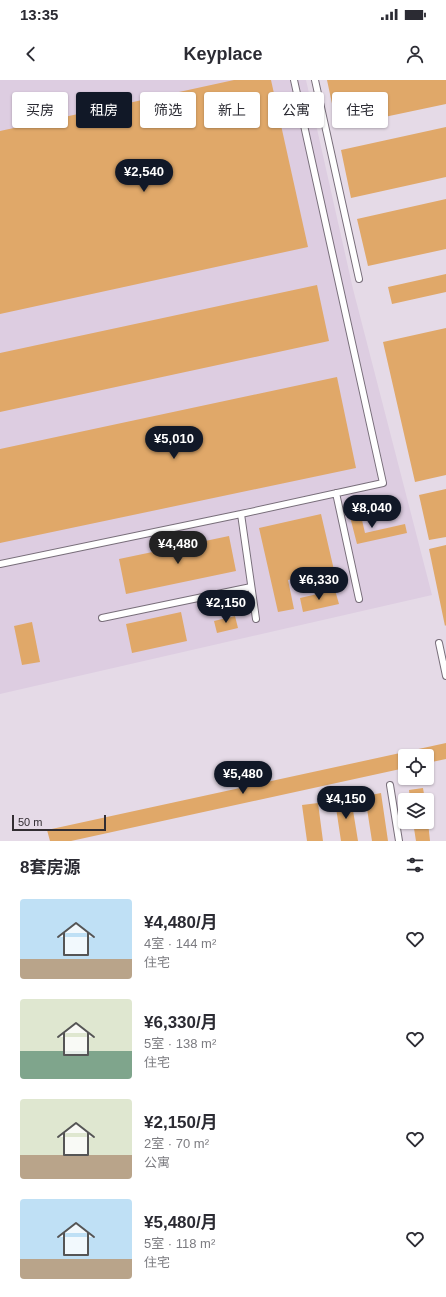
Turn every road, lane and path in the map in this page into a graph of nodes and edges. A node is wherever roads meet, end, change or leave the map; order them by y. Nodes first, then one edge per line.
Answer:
1 (294, 80) edge
2 (315, 80) edge
3 (359, 279) dead end
4 (336, 493) junction
5 (241, 514) junction
6 (0, 564) edge
7 (251, 587) junction
8 (359, 599) dead end
9 (102, 618) dead end
10 (256, 619) dead end
11 (439, 643) dead end
12 (446, 676) edge
13 (390, 785) dead end
14 (400, 841) edge

1 - 4 lane
2 - 3 lane
4 - 5 lane
4 - 8 lane
5 - 6 lane
5 - 7 lane
7 - 9 lane
7 - 10 lane
11 - 12 lane
13 - 14 lane

